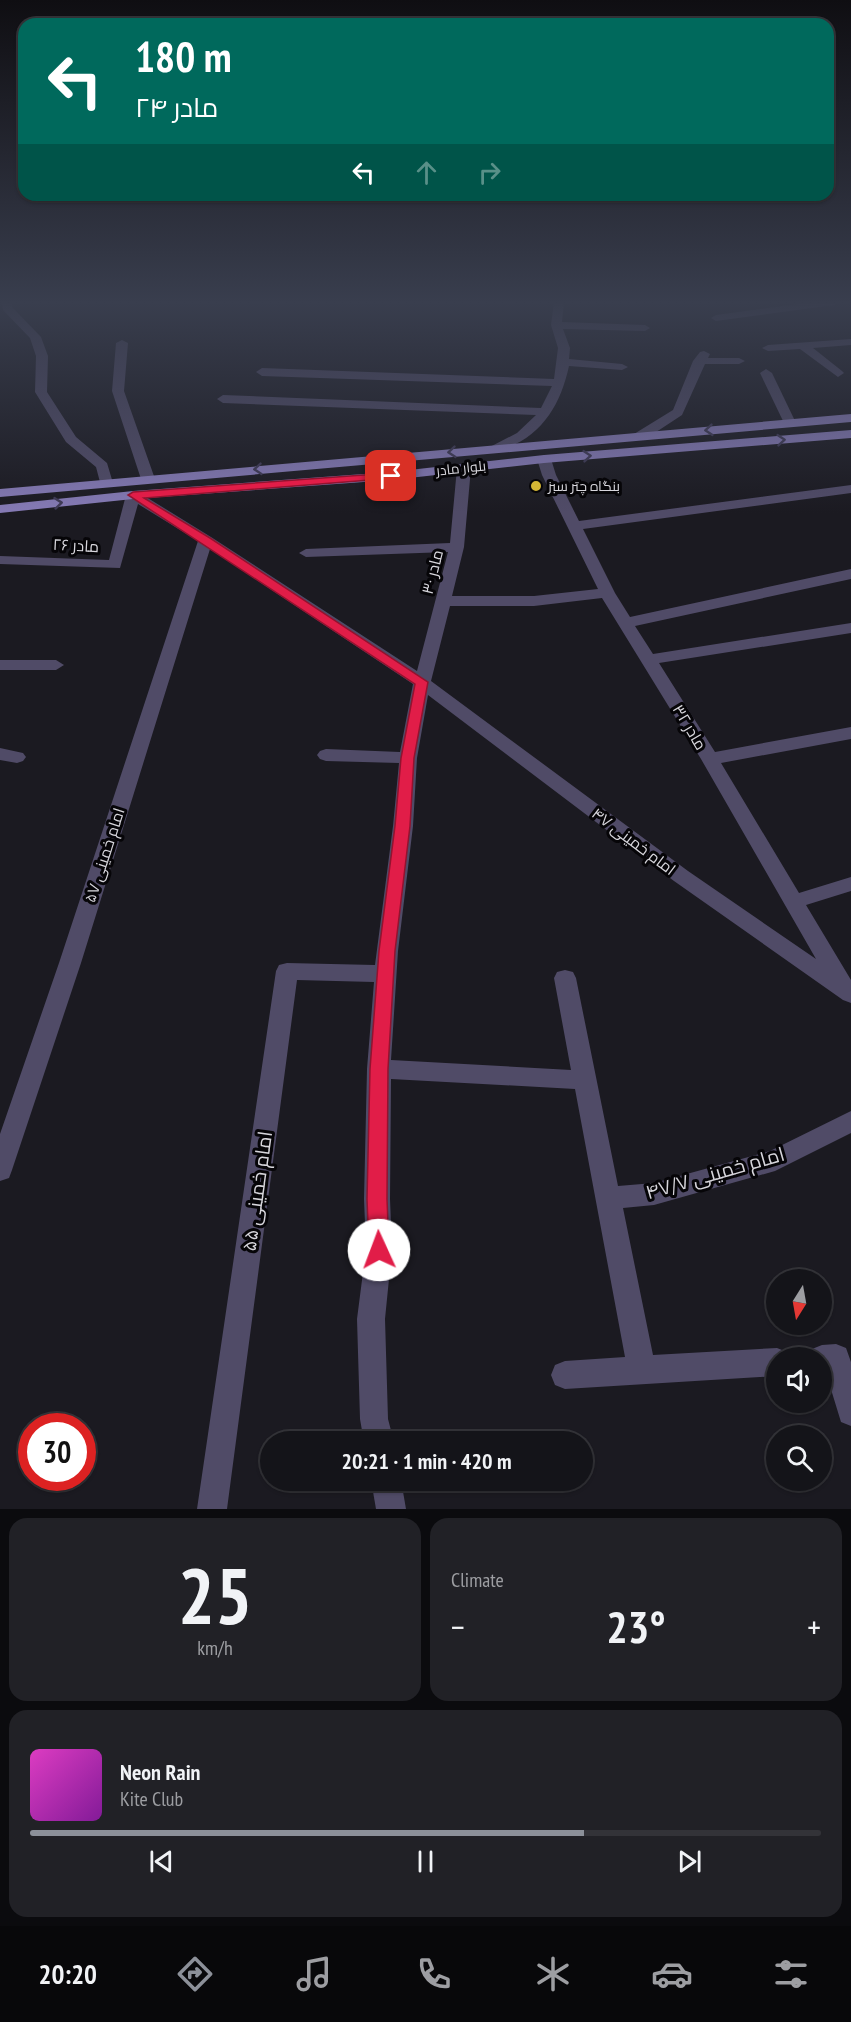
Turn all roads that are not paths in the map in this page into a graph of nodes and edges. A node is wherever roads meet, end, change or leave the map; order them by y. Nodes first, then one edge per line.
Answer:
1 (42, 372) edge
2 (120, 372) edge
3 (273, 372) edge
4 (561, 372) edge
5 (695, 372) edge
6 (766, 372) dead end
7 (559, 383) junction
8 (223, 399) dead end
9 (546, 412) junction
10 (851, 418) edge
11 (790, 423) junction
12 (851, 434) edge
13 (639, 437) junction
14 (492, 449) junction
15 (386, 458) junction
16 (544, 459) junction
17 (464, 468) junction
18 (391, 476) junction
19 (148, 479) junction
20 (105, 483) junction
21 (851, 489) edge
22 (0, 493) edge
23 (133, 495) junction
24 (0, 509) edge
25 (573, 526) junction
26 (207, 540) junction
27 (457, 547) junction
28 (306, 553) dead end
29 (0, 560) edge
30 (851, 574) edge
31 (607, 593) junction
32 (444, 601) junction
33 (626, 623) junction
34 (851, 628) edge
35 (649, 660) junction
36 (0, 665) edge
37 (56, 665) dead end
38 (422, 682) junction
39 (851, 733) edge
40 (326, 755) dead end
41 (408, 758) junction
42 (710, 759) junction
43 (851, 884) edge
44 (793, 902) junction
45 (385, 974) junction
46 (565, 978) dead end
47 (848, 992) edge
48 (379, 1069) junction
49 (585, 1080) junction
50 (851, 1121) edge
51 (0, 1170) edge
52 (608, 1198) junction
53 (766, 1363) edge
54 (832, 1366) edge
55 (642, 1370) junction
56 (565, 1375) dead end
57 (851, 1412) edge
58 (377, 1431) edge
59 (388, 1491) edge
60 (212, 1509) edge
61 (392, 1509) edge

1 - 20 street
2 - 19 street
3 - 7 street
4 - 7 street
5 - 13 street
6 - 11 street
7 - 9 street
8 - 9 street
9 - 14 street
10 - 11 main road, بلوار مادر
11 -> 13 main road, بلوار مادر
16 -> 12 main road, بلوار مادر
13 - 14 main road, بلوار مادر
14 -> 15 main road, بلوار مادر
15 - 18 main road
15 -> 19 main road, بلوار مادر
16 - 17 main road, بلوار مادر
16 - 25 street, مادر ۳۲
17 - 18 main road, بلوار مادر
17 - 27 street, مادر ۳۰
18 - 23 main road, بلوار مادر
19 - 20 main road, بلوار مادر
20 - 22 main road, بلوار مادر
21 - 25 street
24 -> 23 main road, بلوار مادر
23 - 26 street, امام خمینی ۴۷
23 - 29 street, مادر ۲۶
25 - 31 street, مادر ۳۲
26 - 38 street, امام خمینی ۴۷
26 - 51 street, امام خمینی ۵۷
27 - 28 street
27 - 32 street, مادر ۳۰
30 - 33 street
31 - 32 street
31 - 33 street, مادر ۳۲
32 - 38 street, مادر ۳۰
33 - 35 street, مادر ۳۲
34 - 35 street
35 - 42 street, مادر ۳۲
36 - 37 street
38 - 41 street, مادر ۳۰
38 - 47 street, امام خمینی ۴۷
39 - 42 street
40 - 41 street
41 - 45 street, مادر ۳۰
42 - 44 street, مادر ۳۲
43 - 44 street
44 - 47 street, مادر ۳۲
45 - 48 street, مادر ۳۰
45 - 60 street, امام خمینی ۵۵
46 - 49 street
48 - 49 street
48 - 58 street, مادر ۳۰
49 - 52 street
50 - 52 street, امام خمینی ۴۷/۷
52 - 55 street
53 - 55 street
54 - 57 street
55 - 56 street
59 - 61 street

